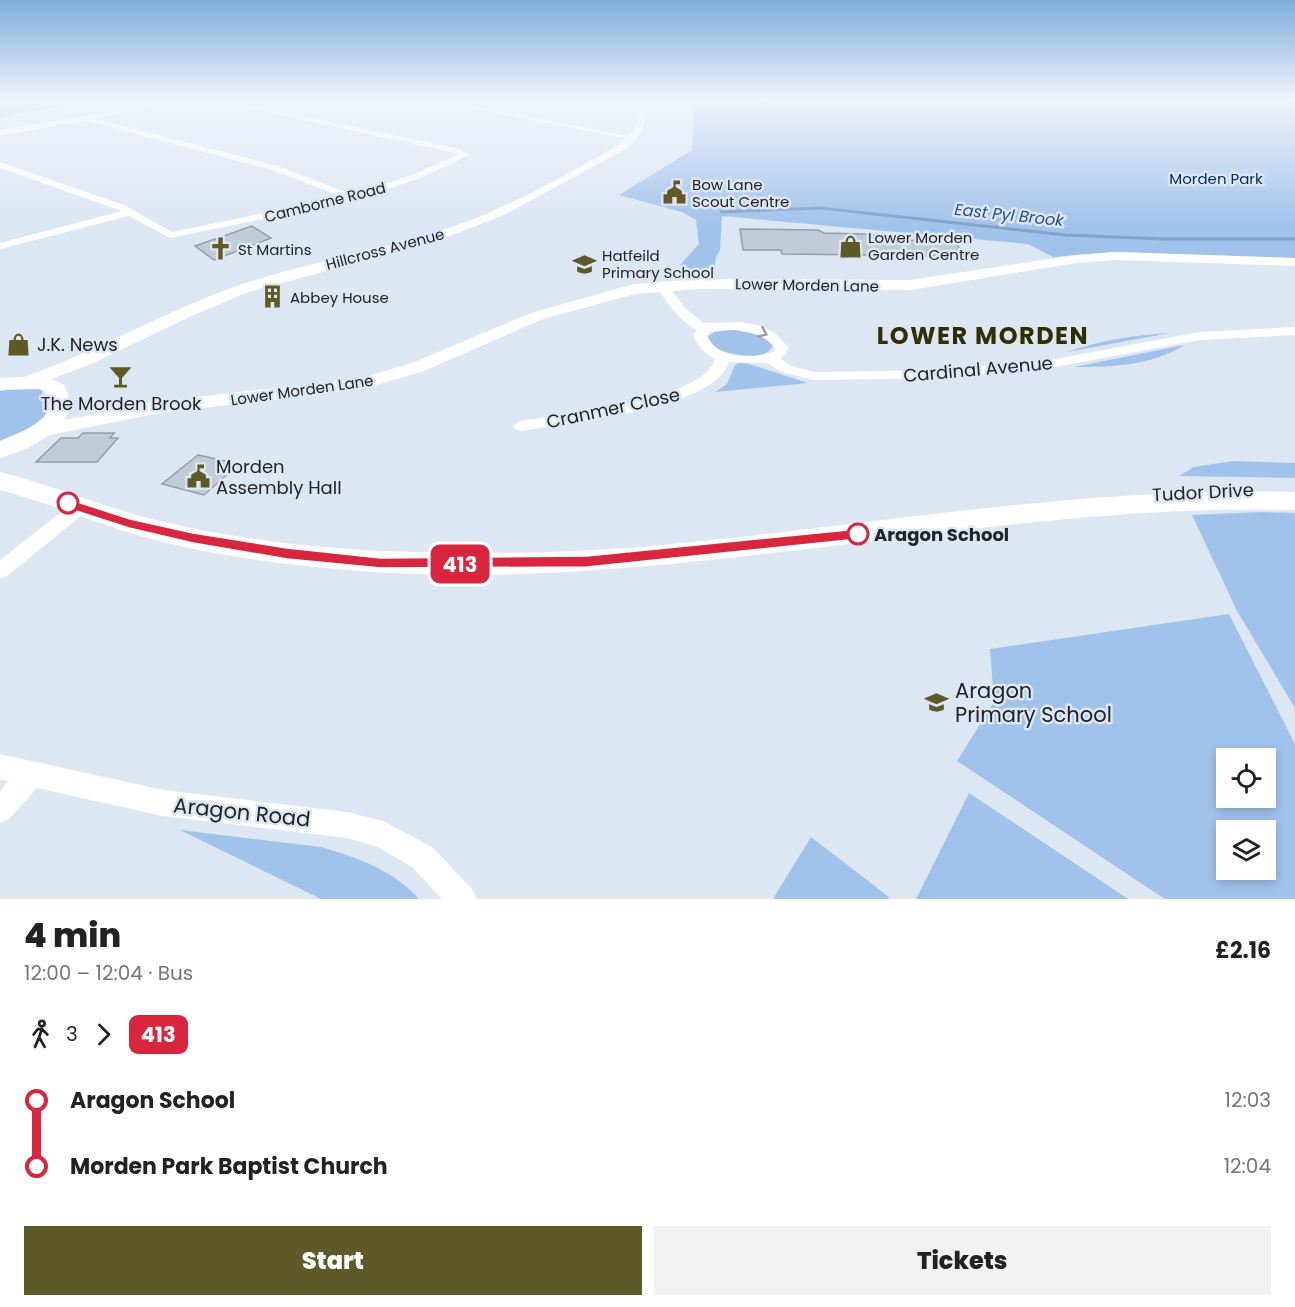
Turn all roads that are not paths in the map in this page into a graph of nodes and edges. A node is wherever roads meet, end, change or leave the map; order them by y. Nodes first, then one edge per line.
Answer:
1 (180, 143) edge
2 (414, 143) edge
3 (625, 143) edge
4 (0, 165) edge
5 (353, 198) junction
6 (131, 212) junction
7 (0, 246) edge
8 (1295, 262) edge
9 (662, 286) junction
10 (706, 328) junction
11 (1295, 331) edge
12 (723, 357) junction
13 (92, 358) junction
14 (771, 359) junction
15 (31, 381) junction
16 (0, 384) edge
17 (57, 396) junction
18 (154, 408) junction
19 (521, 426) dead end
20 (18, 442) edge
21 (7, 483) edge
22 (1295, 489) edge
23 (1295, 501) edge
24 (1112, 505) junction
25 (80, 507) junction
26 (0, 571) edge
27 (0, 767) edge
28 (31, 776) junction
29 (0, 810) edge
30 (462, 899) edge

1 - 5 street
2 - 5 street, Camborne Road
3 - 13 street, Hillcross Avenue
4 - 6 street
5 - 6 street, Camborne Road
6 - 7 street
8 - 9 street, Lower Morden Lane
9 - 10 street
9 - 18 street, Lower Morden Lane
10 - 12 street
10 -> 14 street
11 - 14 street, Cardinal Avenue
12 - 14 street, Cardinal Avenue
12 - 19 street, Cranmer Close
13 - 15 street, Hillcross Avenue
13 - 17 street, Hillcross Avenue
15 - 16 main road
15 - 17 main road
17 - 18 street, Lower Morden Lane
17 - 20 main road
18 - 20 street, Lower Morden Lane
20 - 21 main road, Tudor Drive
21 - 25 main road, Tudor Drive
22 - 24 main road, Tudor Drive
23 - 24 main road, Tudor Drive
24 - 25 main road, Tudor Drive
25 - 26 street
27 - 28 street, Aragon Road
28 - 29 street
28 - 30 street, Aragon Road

